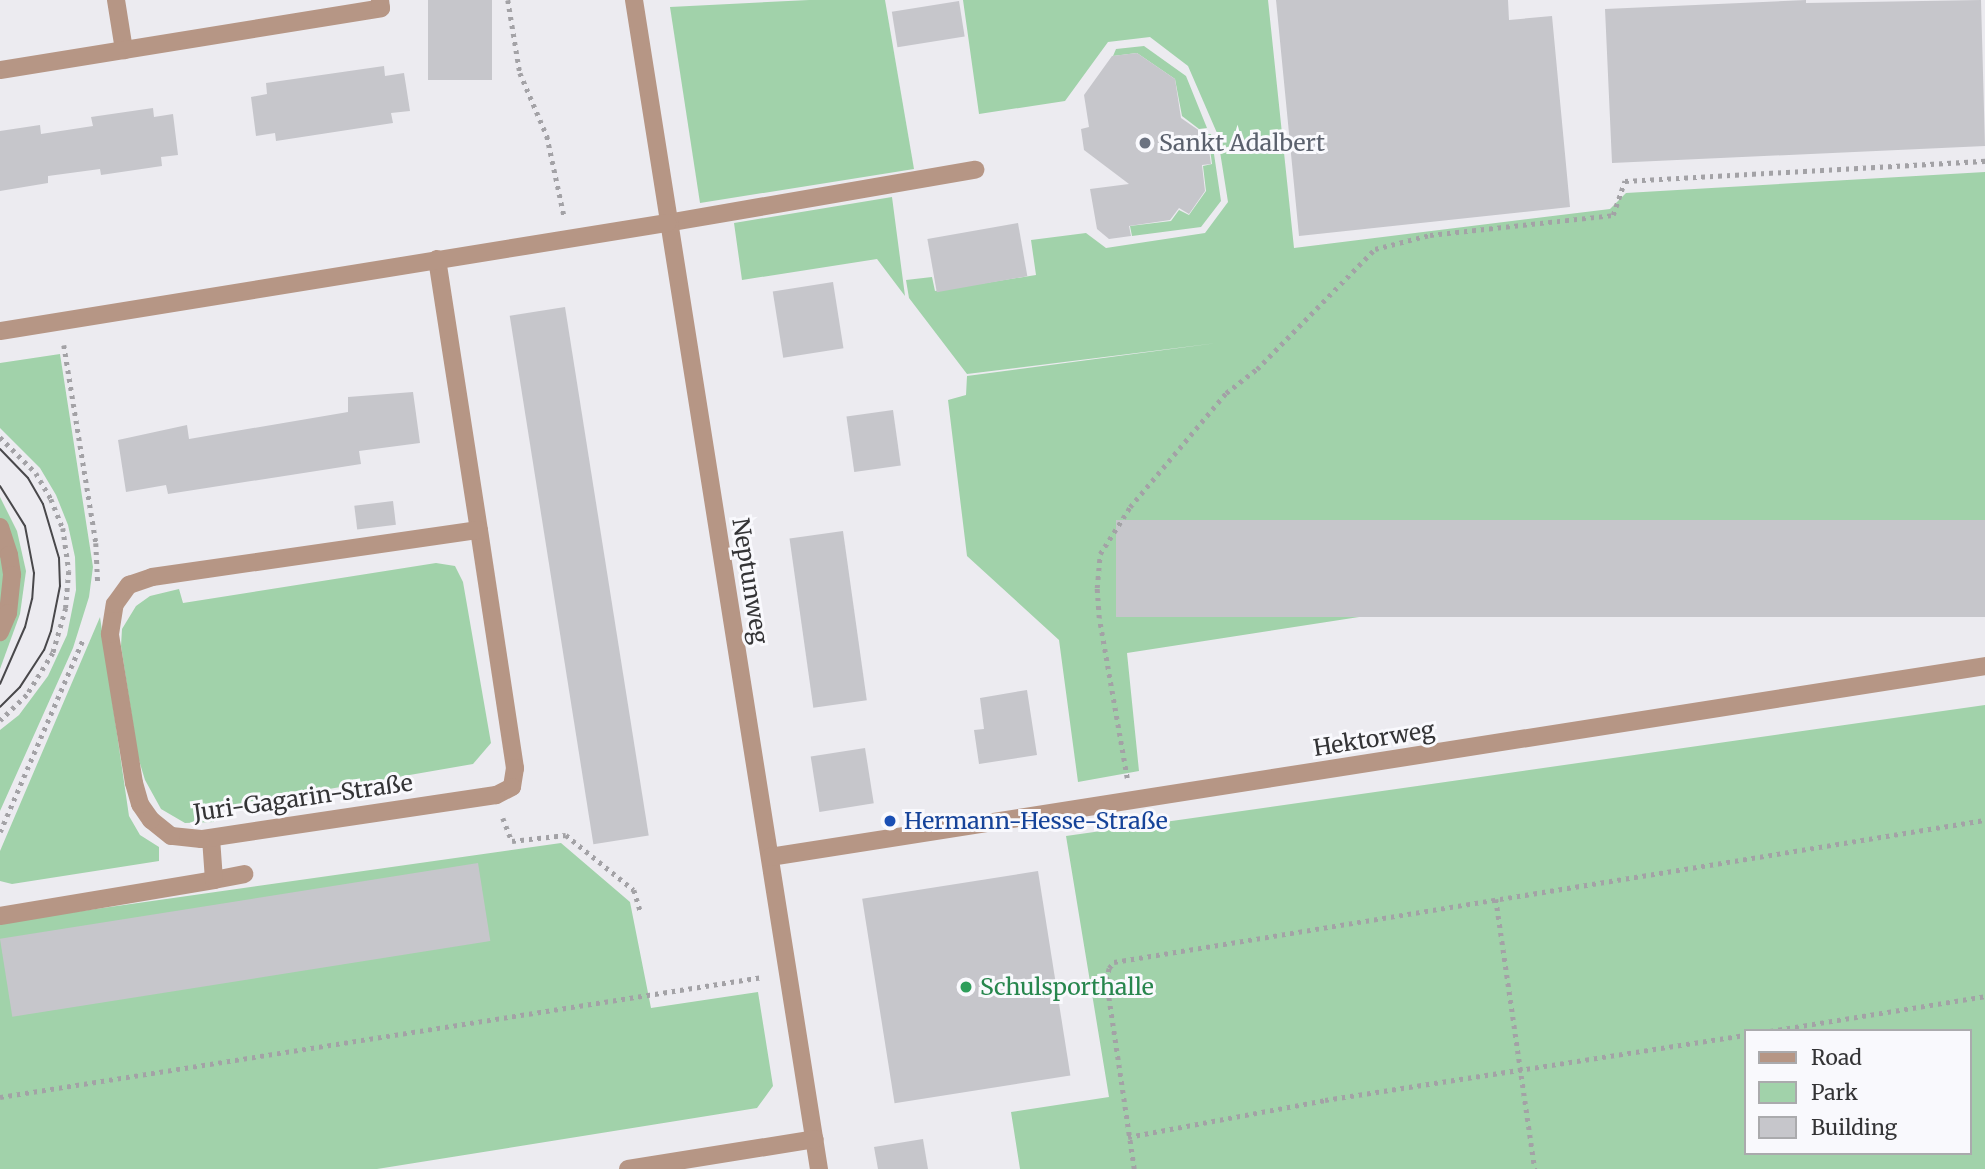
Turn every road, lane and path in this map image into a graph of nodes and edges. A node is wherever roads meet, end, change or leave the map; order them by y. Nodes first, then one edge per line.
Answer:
1 (116, 0) edge
2 (508, 0) edge
3 (634, 0) edge
4 (381, 4) edge
5 (124, 50) junction
6 (0, 70) edge
7 (1985, 161) edge
8 (975, 170) dead end
9 (667, 223) junction
10 (569, 240) junction
11 (437, 259) junction
12 (0, 331) edge
13 (64, 345) dead end
14 (0, 437) edge
15 (0, 527) edge
16 (479, 530) junction
17 (98, 590) dead end
18 (87, 629) dead end
19 (0, 632) edge
20 (1985, 666) edge
21 (0, 721) edge
22 (1131, 802) junction
23 (501, 813) dead end
24 (1985, 820) edge
25 (0, 832) edge
26 (211, 838) junction
27 (770, 857) junction
28 (244, 874) dead end
29 (214, 880) junction
30 (1496, 899) junction
31 (640, 910) dead end
32 (0, 916) edge
33 (788, 973) junction
34 (1985, 996) edge
35 (1782, 1029) edge
36 (1744, 1035) edge
37 (1522, 1070) junction
38 (0, 1097) edge
39 (1128, 1137) junction
40 (815, 1139) junction
41 (628, 1169) edge
42 (819, 1169) edge
43 (1133, 1169) edge
44 (1535, 1169) edge

1 - 5 street
2 - 10 path
3 - 9 street, Neptunweg
4 - 5 street
5 - 6 street
7 - 22 path
8 - 9 street
9 - 10 street
9 - 27 street, Neptunweg
10 - 11 street
11 - 12 street
11 - 16 street, Juri-Gagarin-Straße
13 - 17 path
14 - 21 path
15 - 19 street
16 - 26 street, Juri-Gagarin-Straße
16 - 26 street, Juri-Gagarin-Straße
18 - 25 path
20 - 22 street, Hektorweg
22 - 27 street, Hektorweg
23 - 31 path
24 - 30 path
26 - 29 street
27 - 33 street, Neptunweg
28 - 29 street
29 - 32 street
30 - 37 path
30 - 39 path
33 - 38 path
33 - 40 street, Neptunweg
34 - 35 path
36 - 37 path
37 - 39 path
37 - 44 path
39 - 43 path
40 - 41 street
40 - 42 street, Neptunweg

